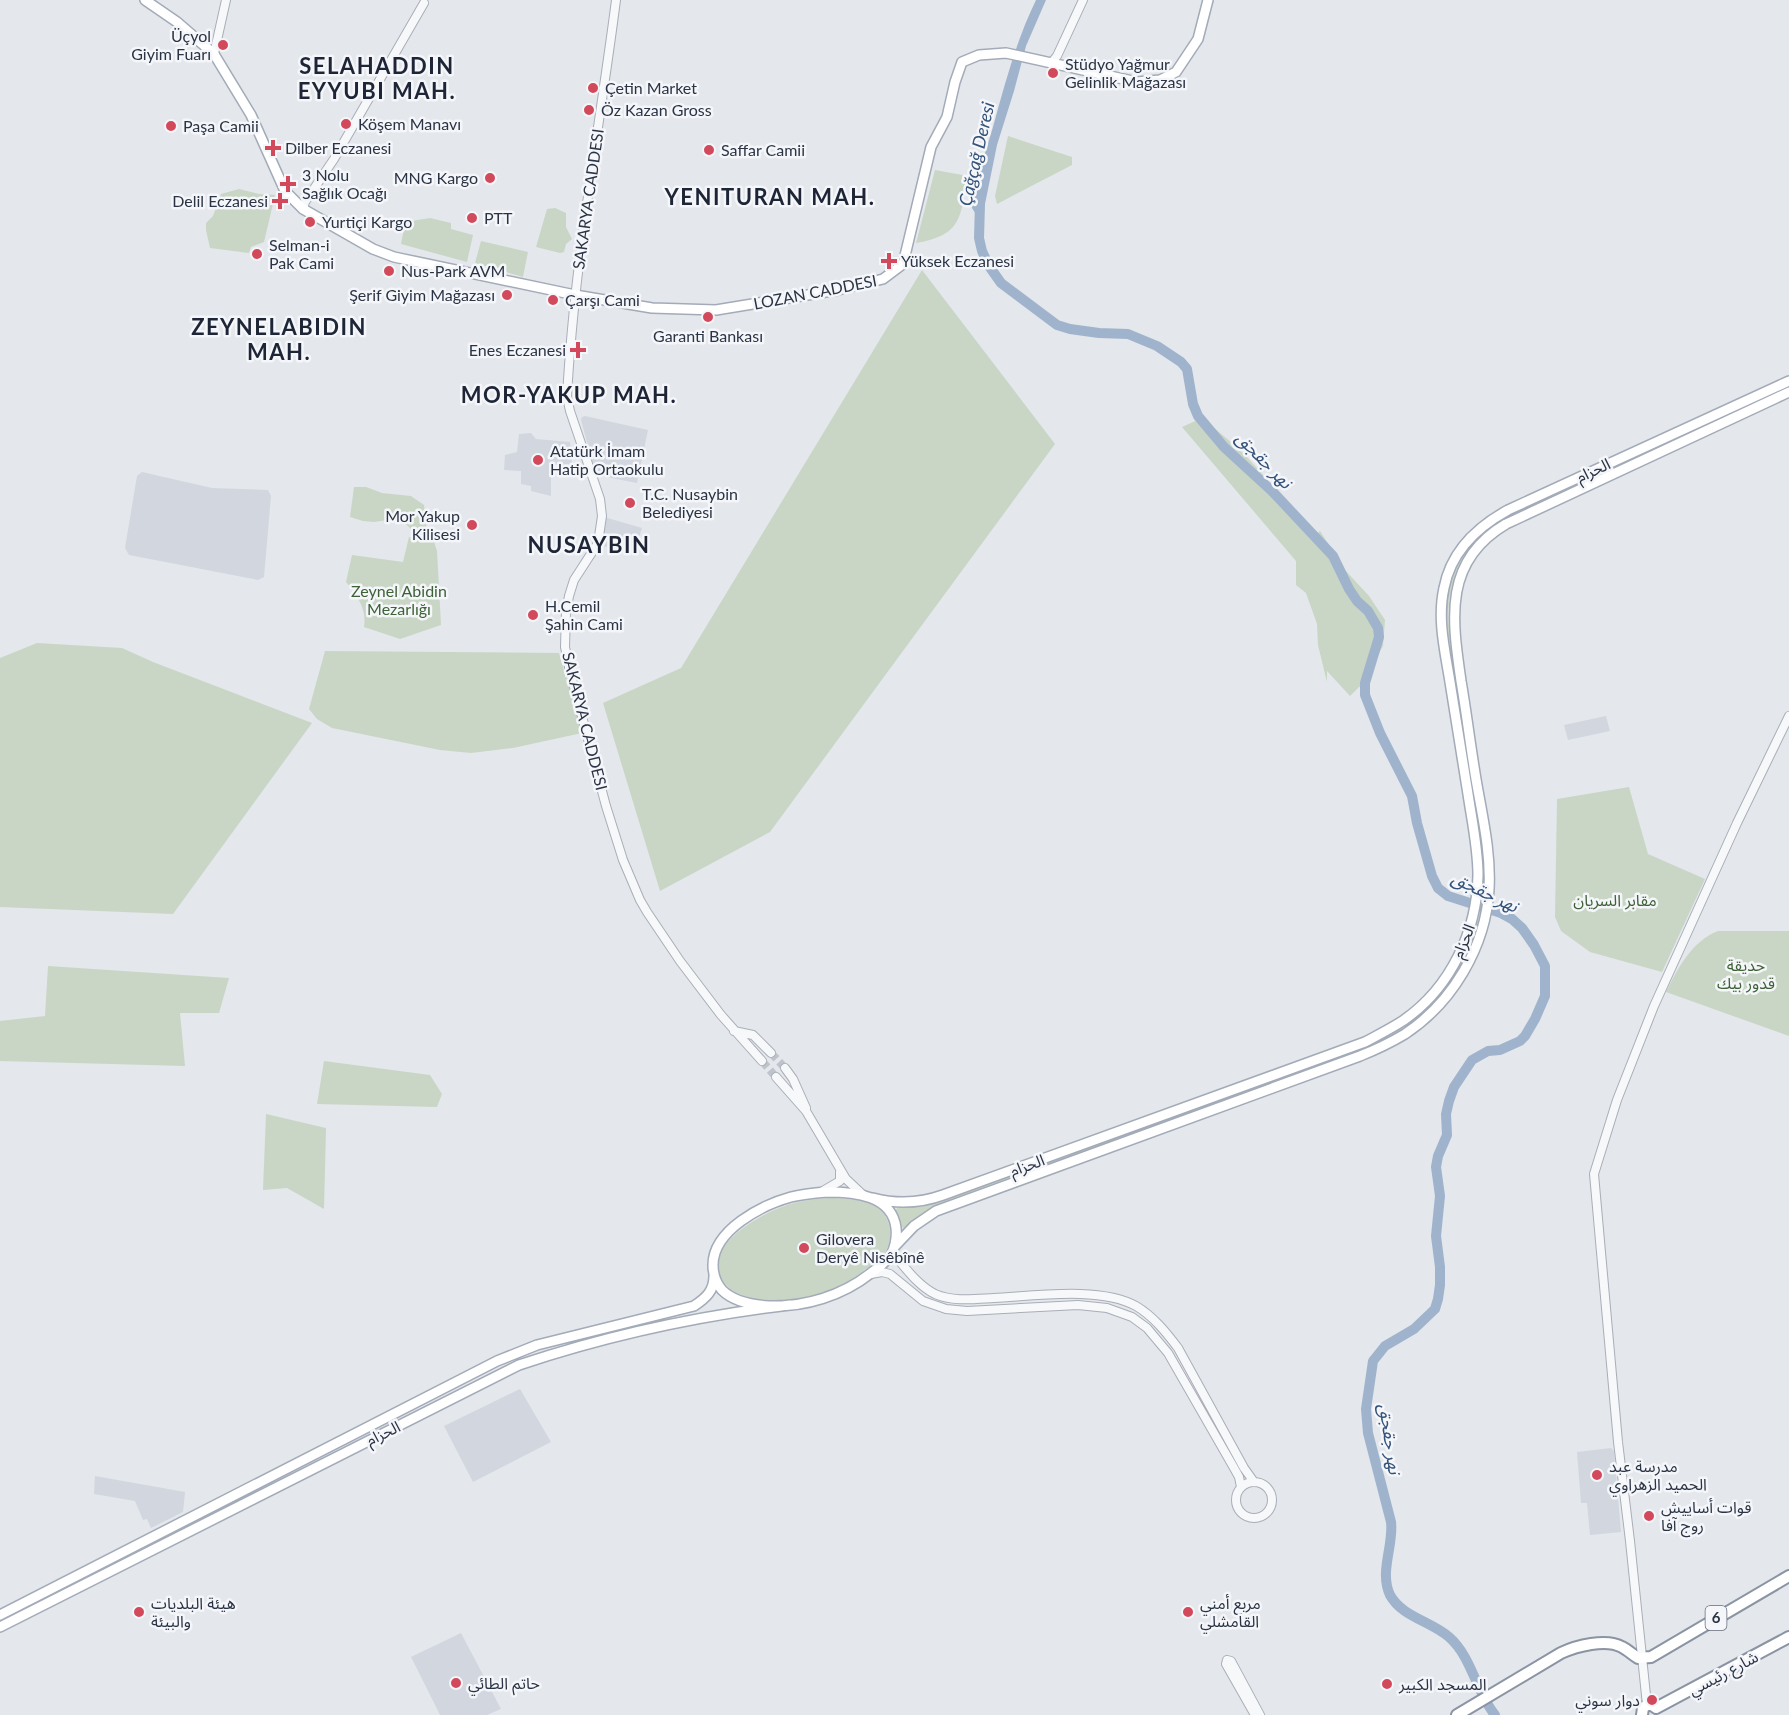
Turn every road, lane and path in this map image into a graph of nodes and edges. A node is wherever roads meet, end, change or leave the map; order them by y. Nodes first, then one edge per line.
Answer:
1 (145, 0) edge
2 (226, 0) edge
3 (616, 0) edge
4 (1083, 0) edge
5 (1208, 0) edge
6 (424, 3) dead end
7 (214, 54) junction
8 (1052, 62) junction
9 (303, 209) junction
10 (575, 295) junction
11 (1789, 381) edge
12 (1789, 392) edge
13 (1576, 478) junction
14 (1581, 489) junction
15 (1789, 716) edge
16 (1474, 912) junction
17 (1486, 914) junction
18 (734, 1031) junction
19 (771, 1053) tunnel mouth
20 (762, 1061) tunnel mouth
21 (786, 1068) tunnel mouth
22 (776, 1077) tunnel mouth
23 (810, 1117) junction
24 (840, 1172) junction
25 (820, 1193) junction
26 (869, 1197) junction
27 (893, 1249) junction
28 (870, 1274) junction
29 (714, 1276) junction
30 (790, 1305) junction
31 (1254, 1482) junction
32 (1241, 1487) junction
33 (1789, 1576) edge
34 (0, 1615) edge
35 (0, 1627) edge
36 (1789, 1637) edge
37 (1642, 1658) junction
38 (1651, 1711) edge
39 (1255, 1715) edge
40 (1260, 1715) edge
41 (1457, 1715) edge

1 - 7 main road
2 - 7 street
3 - 10 street, SAKARYA CADDESI
4 - 8 street
5 - 8 main road
6 - 9 street
7 - 9 main road
8 - 10 main road, LOZAN CADDESI
9 - 10 main road
10 - 18 street, SAKARYA CADDESI
11 - 13 main road, الحزام
12 - 14 main road, الحزام
13 - 14 main road
13 - 16 main road, الحزام
14 - 17 main road, الحزام
15 - 37 street
16 - 17 main road
16 - 26 main road, الحزام
17 - 27 main road, الحزام
18 - 19 street
18 - 20 street, SAKARYA CADDESI
21 - 23 street
22 - 23 street
23 - 24 street
24 - 25 street
24 - 26 street
25 - 26 main road
25 - 29 main road
26 - 27 main road
27 - 28 main road
27 - 31 street
28 - 30 main road
28 - 32 street
29 - 30 main road
29 - 34 main road, الحزام
30 - 35 main road, الحزام
31 - 32 street
31 - 32 street
33 - 37 highway, 6
36 - 38 highway, شارع رئيسي
37 - 38 street
37 - 41 highway
39 - 40 street

